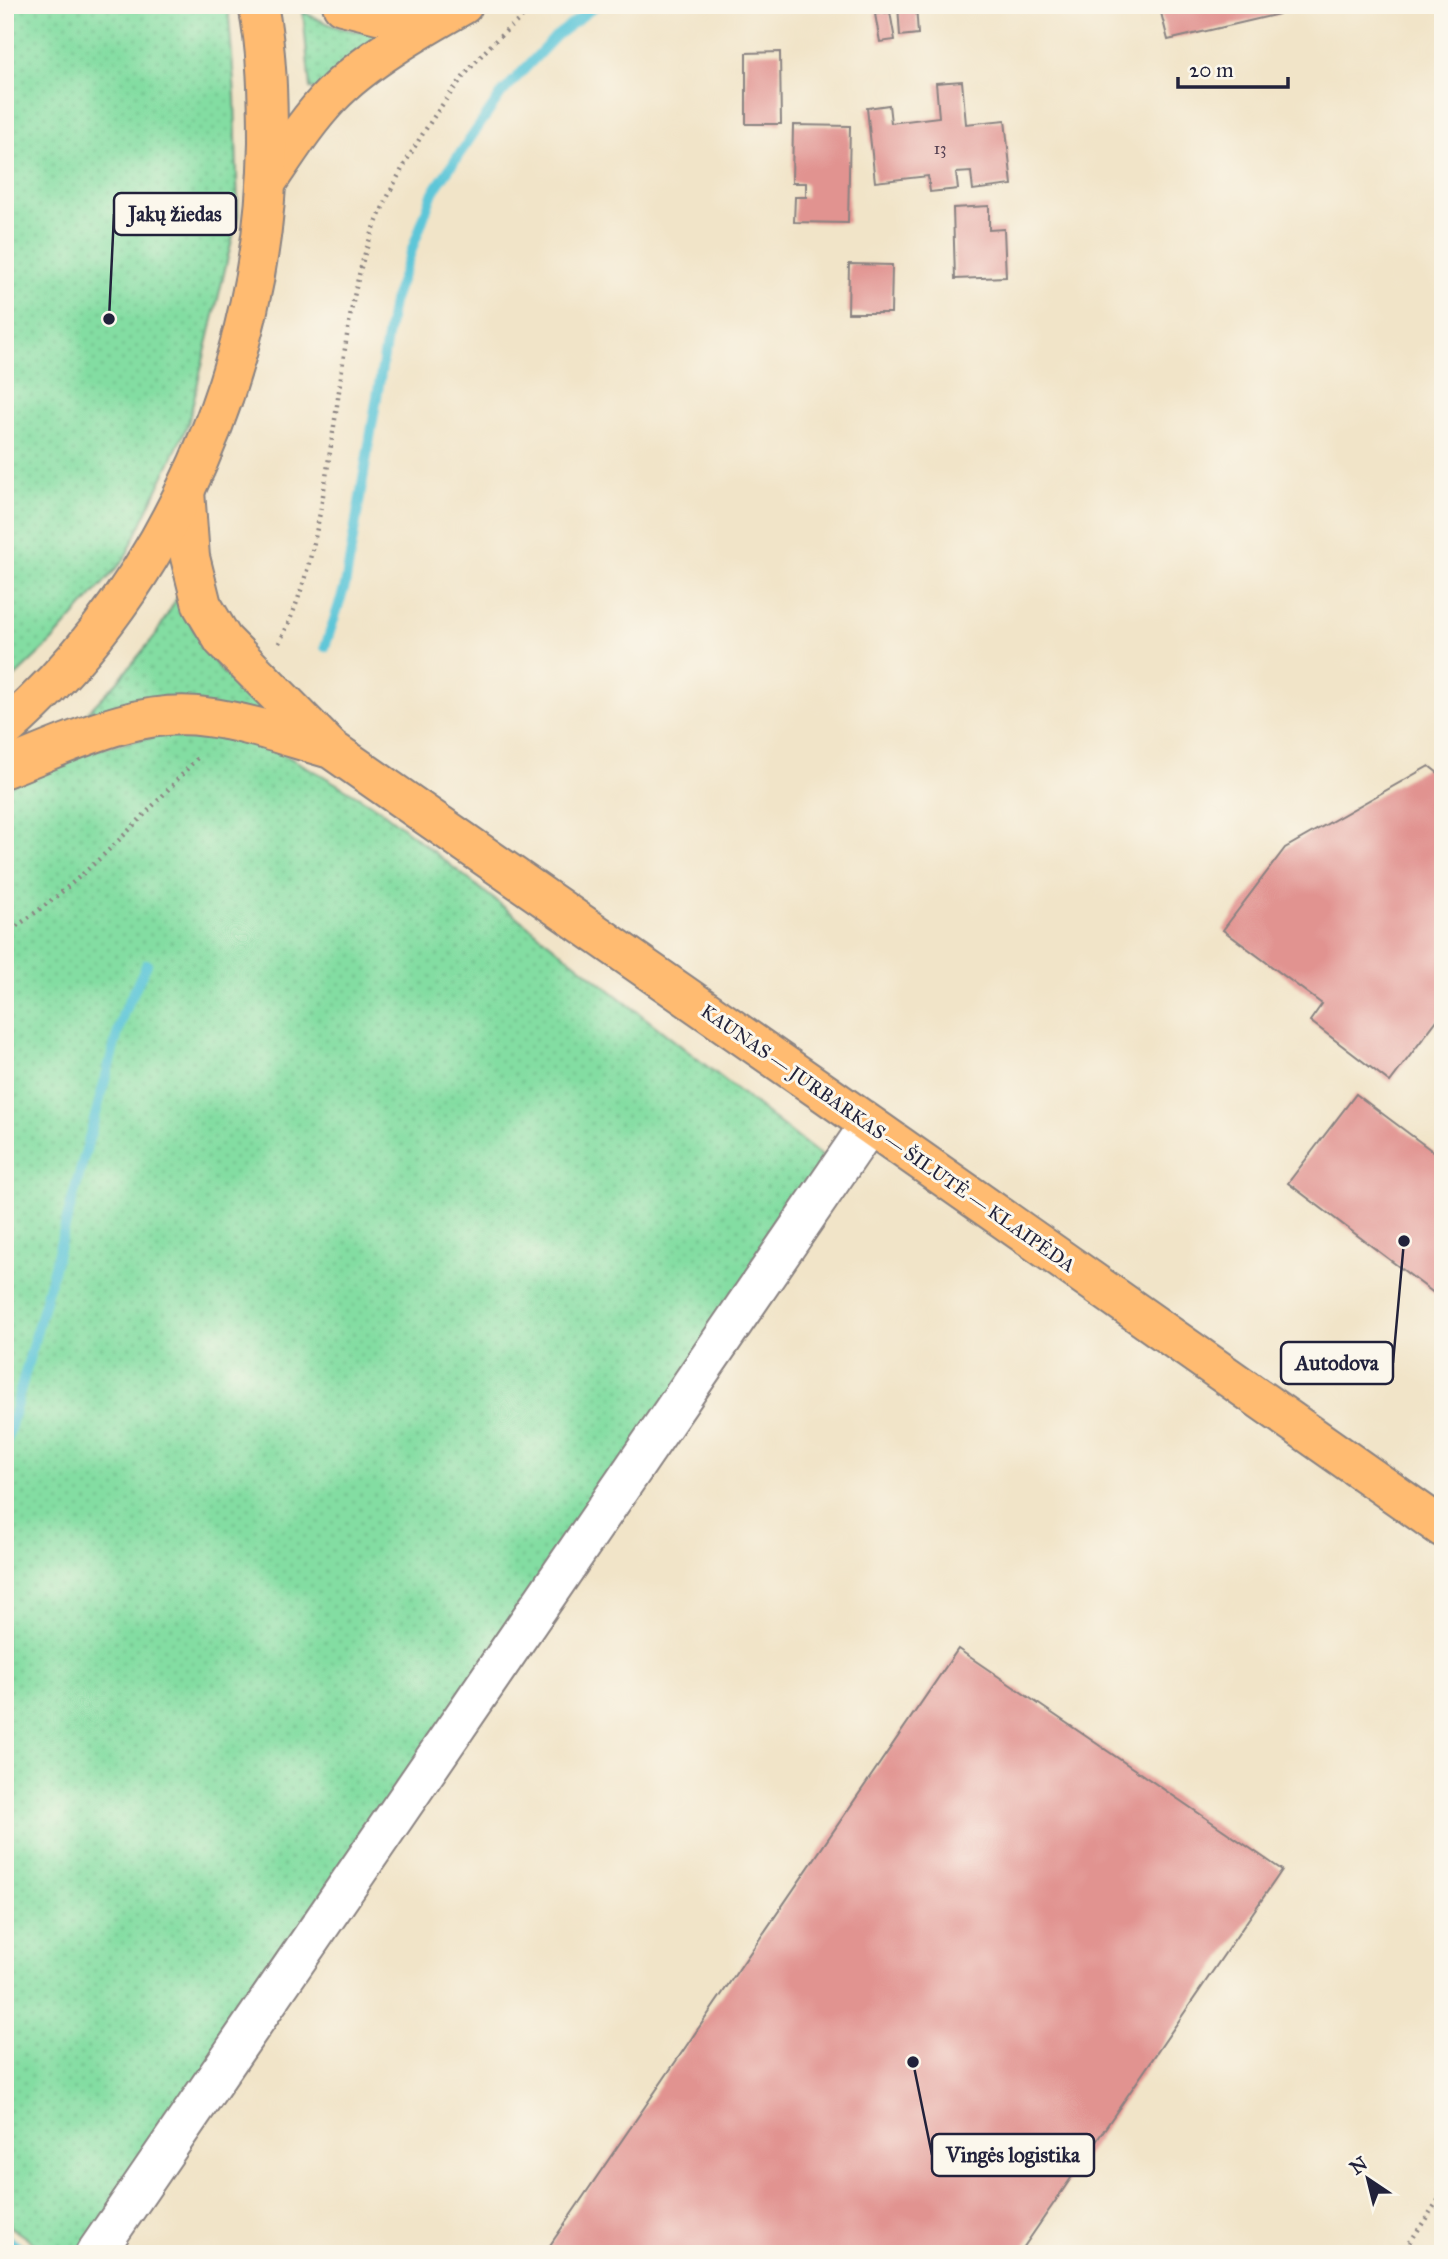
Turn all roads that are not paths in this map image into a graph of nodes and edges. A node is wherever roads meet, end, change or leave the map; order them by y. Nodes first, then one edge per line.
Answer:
1 (258, 5) edge
2 (342, 5) edge
3 (462, 6) edge
4 (267, 182) junction
5 (185, 491) junction
6 (5, 729) edge
7 (331, 749) junction
8 (5, 768) edge
9 (869, 1125) junction
10 (1443, 1528) edge
11 (95, 2254) edge

1 - 4 main road
2 - 3 main road
3 - 4 main road
4 - 5 main road
5 - 6 main road
5 - 7 main road
7 - 8 main road
7 - 9 main road, KAUNAS — JURBARKAS — ŠILUTĖ — KLAIPĖDA
9 - 10 main road, KAUNAS — JURBARKAS — ŠILUTĖ — KLAIPĖDA
9 - 11 street

